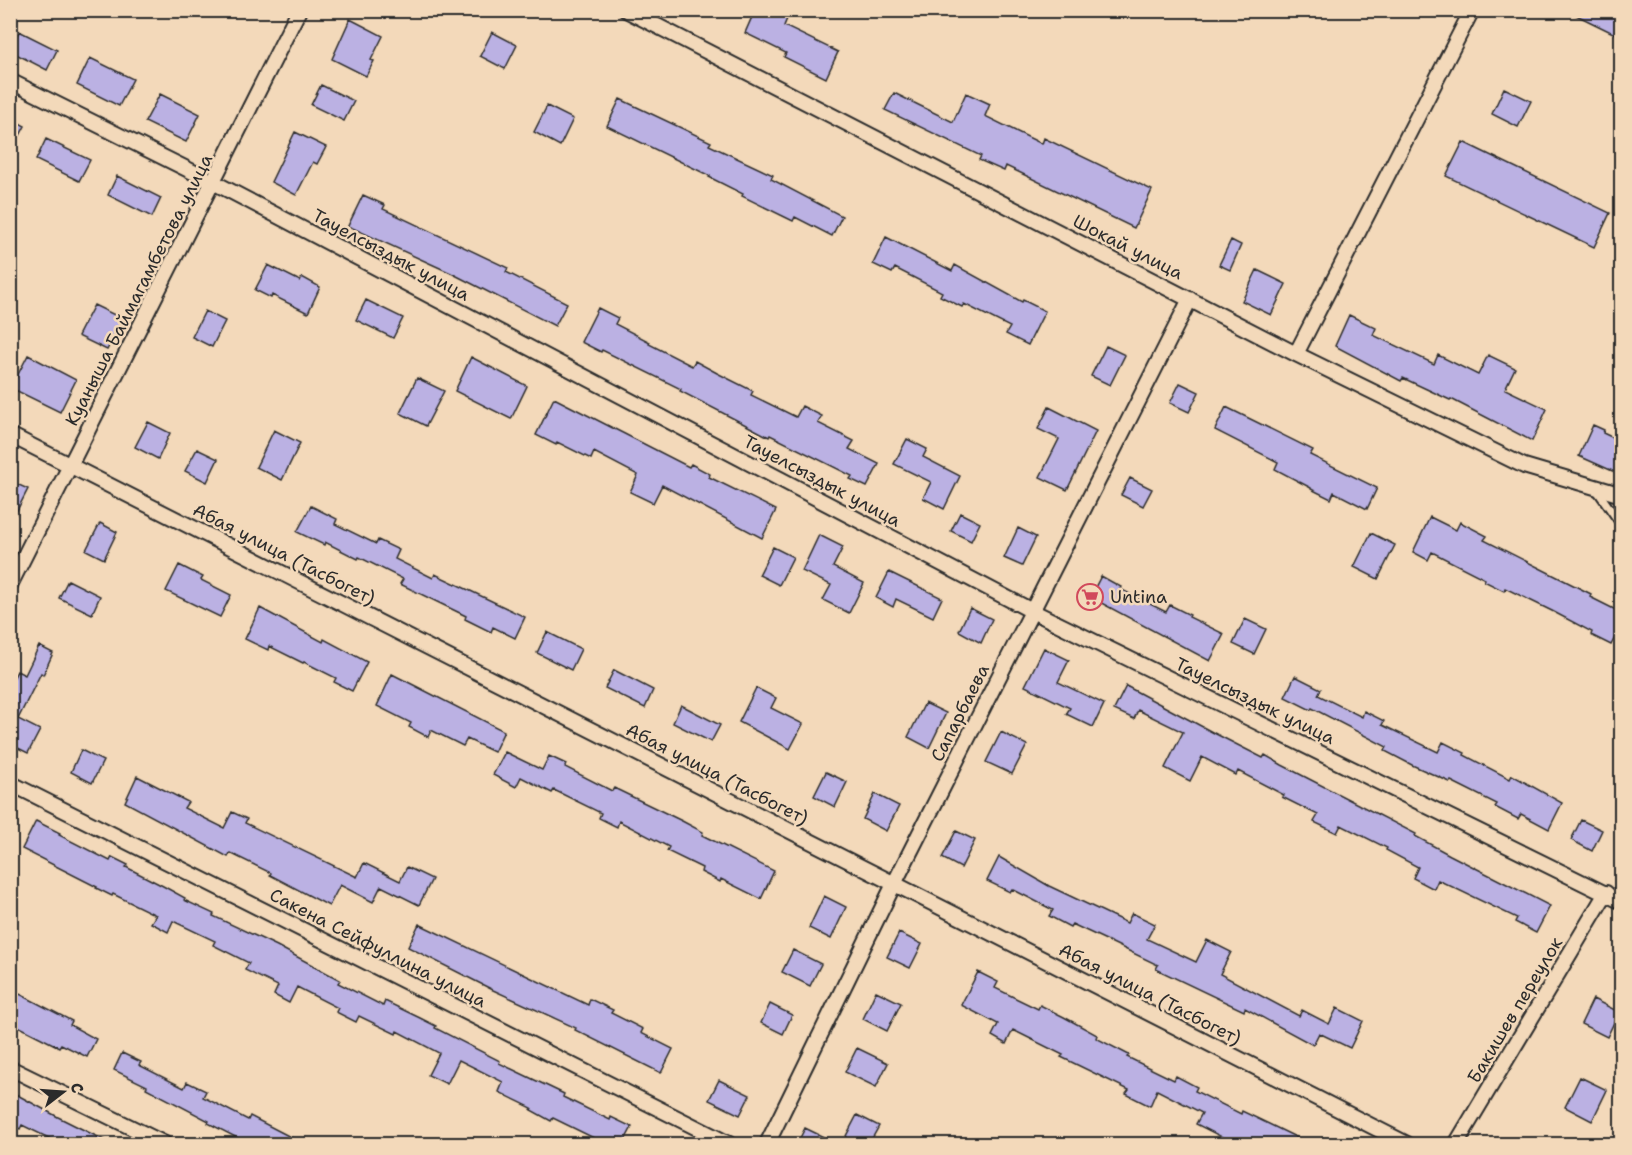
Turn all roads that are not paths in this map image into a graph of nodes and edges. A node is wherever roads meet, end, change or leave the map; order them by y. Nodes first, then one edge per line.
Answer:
1 (299, 10) edge
2 (626, 10) edge
3 (1472, 10) edge
4 (10, 81) edge
5 (213, 182) junction
6 (1190, 299) junction
7 (1296, 354) junction
8 (10, 435) edge
9 (71, 466) junction
10 (1596, 489) junction
11 (1622, 495) edge
12 (1622, 526) edge
13 (10, 585) edge
14 (1032, 611) junction
15 (10, 783) edge
16 (894, 884) junction
17 (1606, 893) junction
18 (1622, 902) edge
19 (10, 1068) edge
20 (165, 1144) edge
21 (729, 1144) edge
22 (767, 1144) edge
23 (1407, 1144) edge
24 (1456, 1144) edge

1 - 5 street, Куаныша Баймагамбетова улица
2 - 6 street, Шокай улица
3 - 7 street
4 - 5 street, Тауелсыздык улица
5 - 9 street, Куаныша Баймагамбетова улица
5 - 14 street, Тауелсыздык улица
6 - 7 street, Шокай улица
6 - 14 street, Сапарбаева
7 - 10 street, Шокай улица
8 - 9 street, Абая улица (Тасбогет)
9 - 13 street, Куаныша Баймагамбетова улица
9 - 16 street, Абая улица (Тасбогет)
10 - 11 street, Шокай улица
10 - 12 lane
14 - 16 street, Сапарбаева
14 - 17 street, Тауелсыздык улица
15 - 21 street, Сакена Сейфуллина улица
16 - 22 street, Сапарбаева
16 - 23 street, Абая улица (Тасбогет)
17 - 18 street, Тауелсыздык улица
17 - 24 street, Бакишев переулок
19 - 20 street

